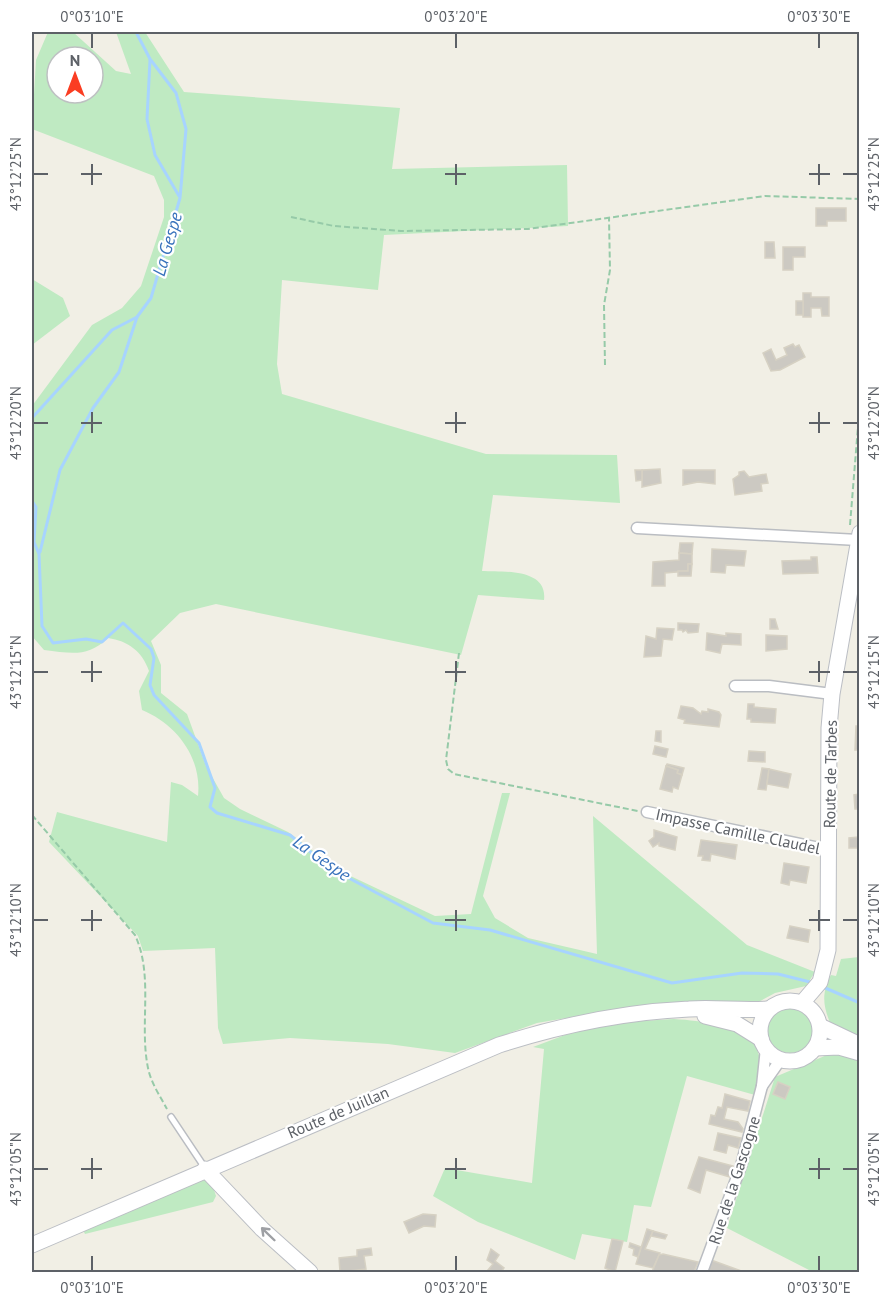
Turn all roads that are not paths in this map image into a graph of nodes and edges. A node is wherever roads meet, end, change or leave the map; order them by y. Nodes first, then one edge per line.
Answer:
1 (637, 528) dead end
2 (859, 537) edge
3 (735, 686) dead end
4 (832, 694) junction
5 (647, 812) road end
6 (829, 850) junction
7 (802, 1003) junction
8 (767, 1009) junction
9 (655, 1011) junction
10 (820, 1026) junction
11 (764, 1043) junction
12 (860, 1045) edge
13 (815, 1048) junction
14 (860, 1053) edge
15 (781, 1059) junction
16 (762, 1086) junction
17 (171, 1117) road end
18 (205, 1169) junction
19 (32, 1245) edge
20 (310, 1272) edge
21 (702, 1272) edge

1 - 2 street, Route de Tarbes
2 - 4 main road, Route de Tarbes
3 - 4 street
4 - 6 main road, Route de Tarbes
5 - 6 street, Impasse Camille Claudel
6 - 7 main road, Route de Tarbes
7 - 8 main road
7 - 10 main road
8 - 9 main road, Route de Juillan
8 - 11 main road
9 - 11 main road, Route de Juillan
9 - 18 main road, Route de Juillan
10 - 12 main road
10 - 13 main road
11 - 15 main road
11 - 16 street, Rue de la Gascogne
13 - 14 main road
13 - 15 main road
15 - 16 street, Rue de la Gascogne
16 - 21 street, Rue de la Gascogne
17 - 18 lane
18 - 19 main road, Route de Juillan
20 -> 18 main road

